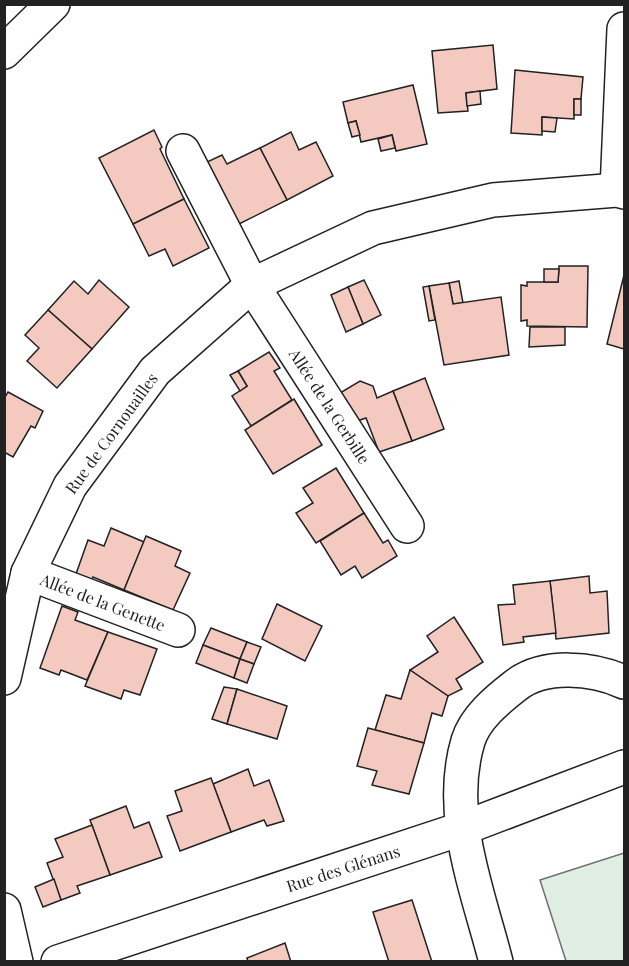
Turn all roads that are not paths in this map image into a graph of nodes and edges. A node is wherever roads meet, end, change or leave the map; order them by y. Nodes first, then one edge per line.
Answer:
1 (53, 4) edge
2 (624, 29) edge
3 (4, 52) edge
4 (183, 151) dead end
5 (620, 191) edge
6 (252, 285) junction
7 (407, 526) dead end
8 (28, 573) junction
9 (178, 630) dead end
10 (4, 678) edge
11 (624, 682) edge
12 (624, 767) edge
13 (461, 829) junction
14 (4, 910) edge
15 (16, 962) edge
16 (58, 962) edge
17 (496, 962) edge

1 - 3 street
2 - 5 street
4 - 6 street, Allée de la Gerbille
5 - 6 street, Rue de Cornouailles
6 - 7 street, Allée de la Gerbille
6 - 8 street, Rue de Cornouailles
8 - 9 street, Allée de la Genette
8 - 10 street, Rue de Cornouailles
11 - 13 street
12 - 13 street, Rue des Glénans
13 - 16 street, Rue des Glénans
13 - 17 street
14 - 15 street

